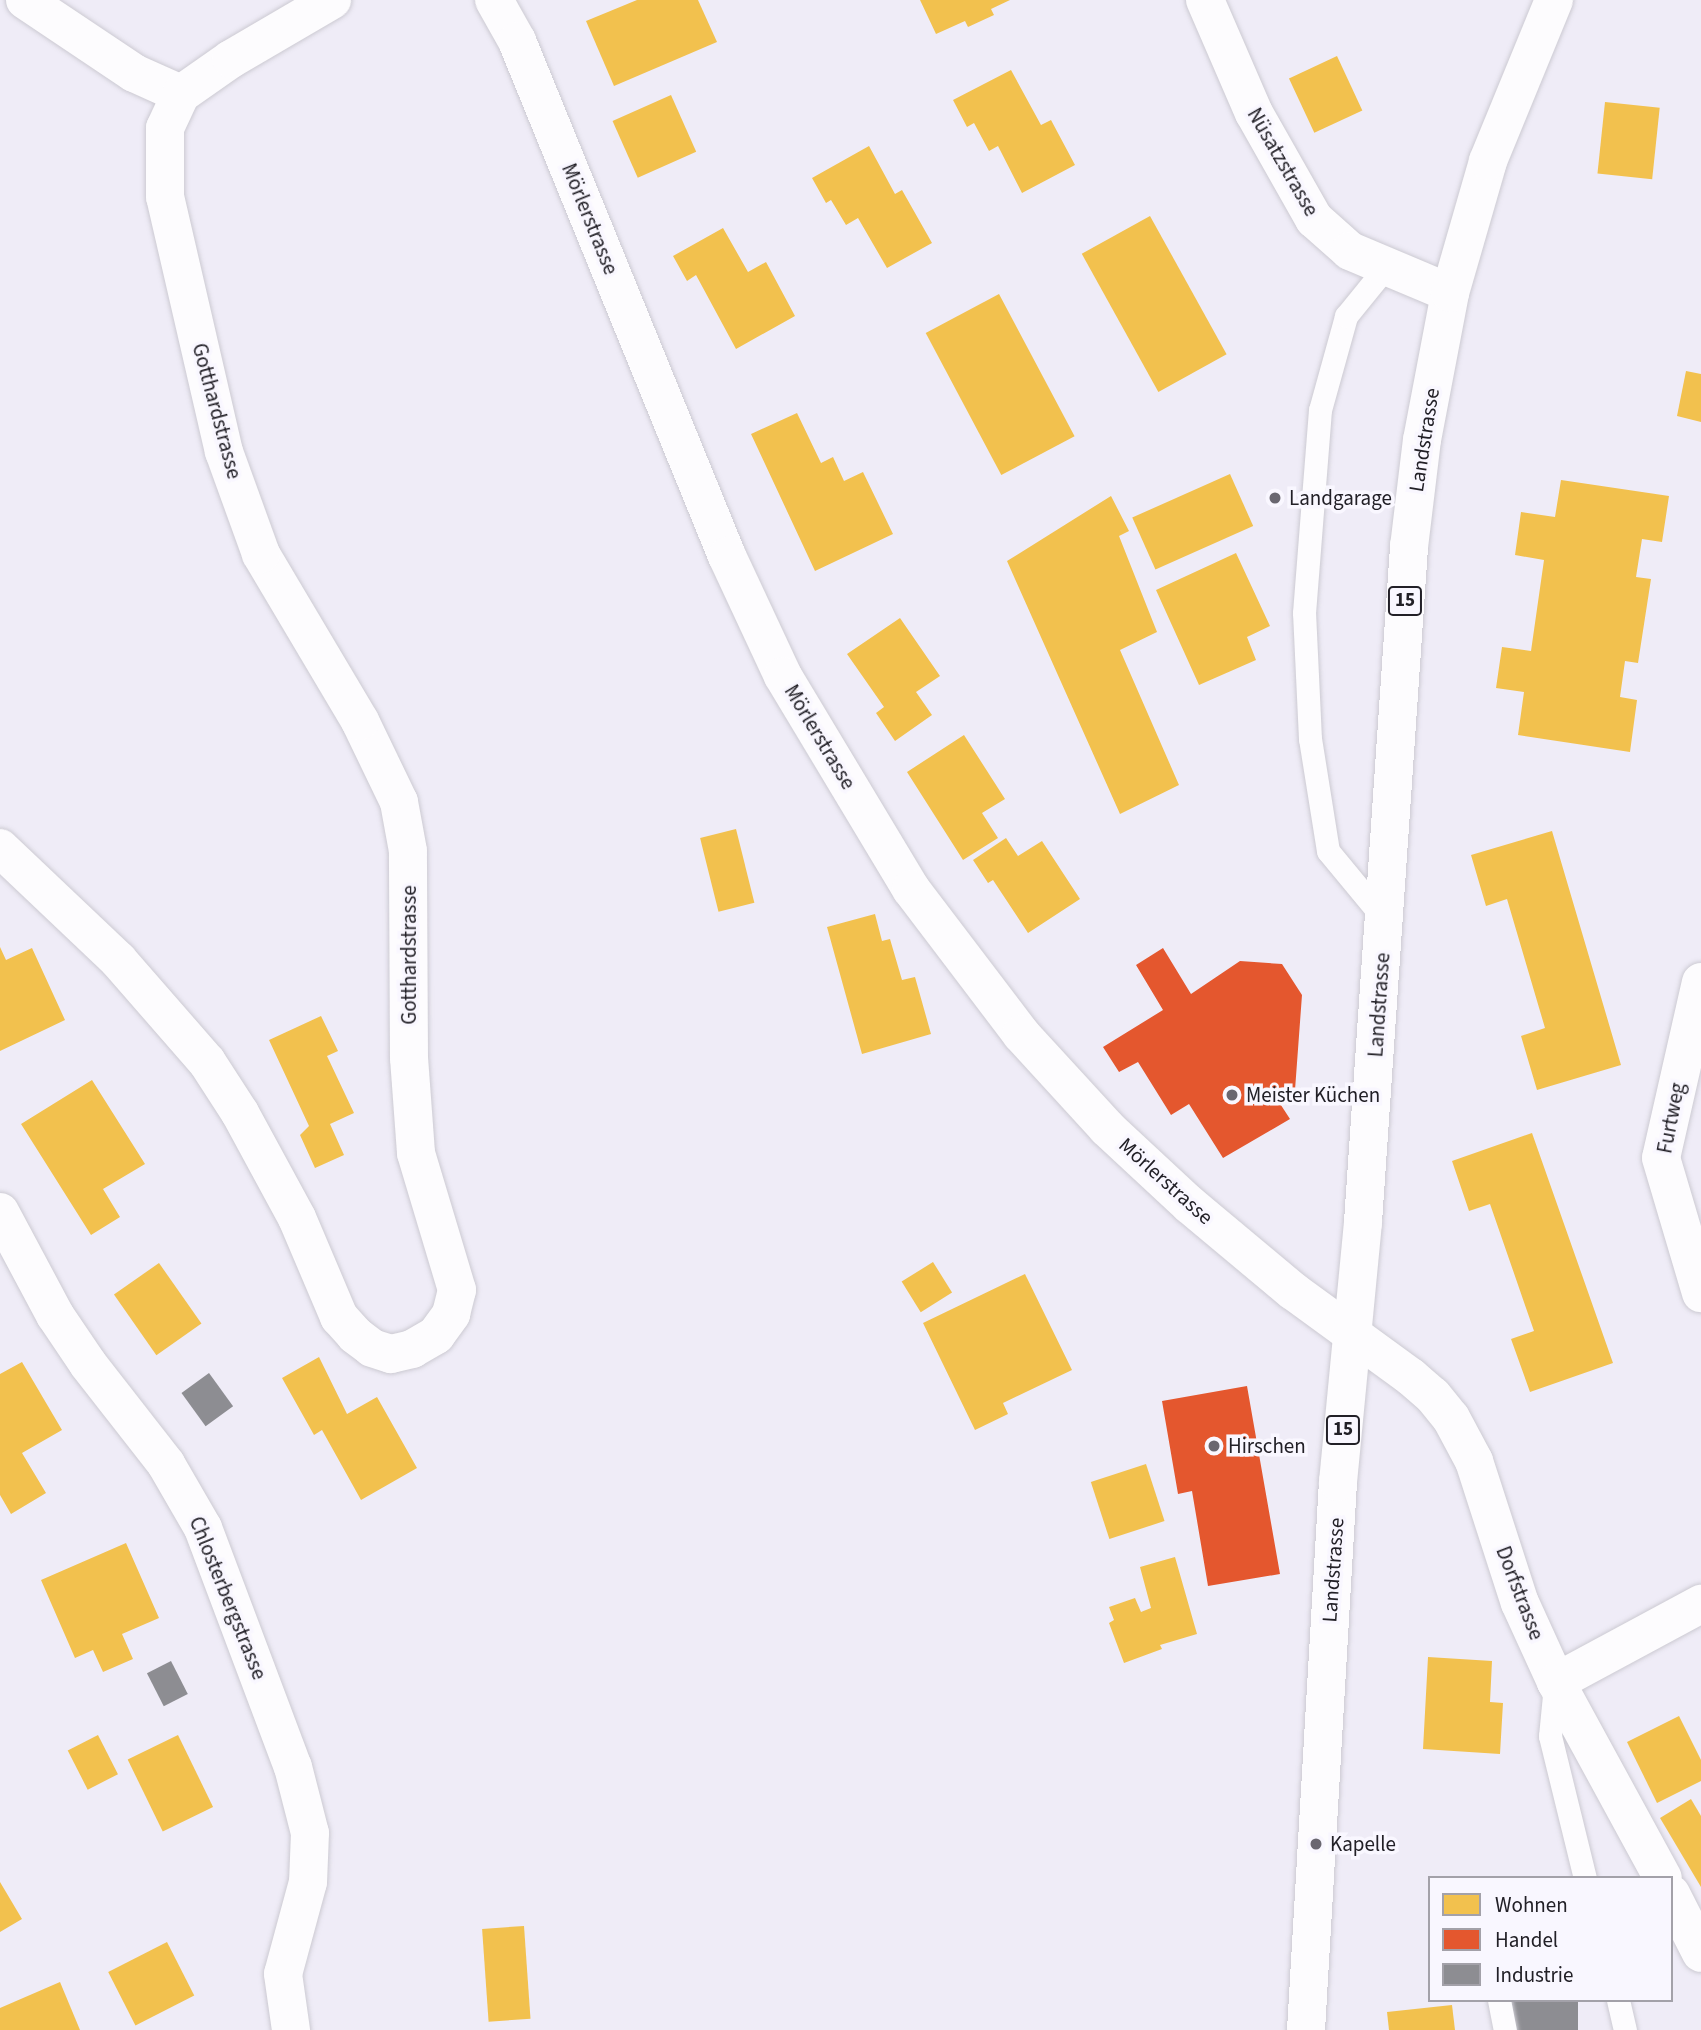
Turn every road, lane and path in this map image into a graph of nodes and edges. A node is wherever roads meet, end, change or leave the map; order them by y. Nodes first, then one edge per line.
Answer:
1 (25, 0) edge
2 (332, 0) edge
3 (494, 0) edge
4 (1205, 0) edge
5 (1554, 0) edge
6 (181, 94) junction
7 (1385, 268) junction
8 (1450, 293) junction
9 (0, 848) edge
10 (1385, 920) junction
11 (1701, 982) edge
12 (0, 1212) edge
13 (1701, 1293) edge
14 (1351, 1333) junction
15 (1701, 1604) edge
16 (1556, 1682) junction
17 (1585, 1876) edge
18 (1662, 1876) edge
19 (1673, 1898) edge
20 (1701, 1953) edge
21 (1499, 2002) edge
22 (1618, 2002) edge
23 (291, 2030) edge
24 (1306, 2030) edge
25 (1505, 2030) edge
26 (1625, 2030) edge

1 - 6 street
2 - 6 street, Gotthardstrasse
3 - 14 street, Mörlerstrasse
4 - 7 street, Nüsatzstrasse
5 - 8 street, Landstrasse / 15
6 - 9 street, Gotthardstrasse
7 - 8 street, Nüsatzstrasse
7 - 10 lane
8 - 10 street, Landstrasse / 15
10 - 14 street, Landstrasse / 15
11 - 13 street, Furtweg
12 - 23 street, Chlosterbergstrasse
14 - 16 street, Dorfstrasse
14 - 24 street, Landstrasse / 15
15 - 16 street
16 - 17 lane
16 - 18 street, Dorfstrasse
19 - 20 street
21 - 25 lane
22 - 26 lane

